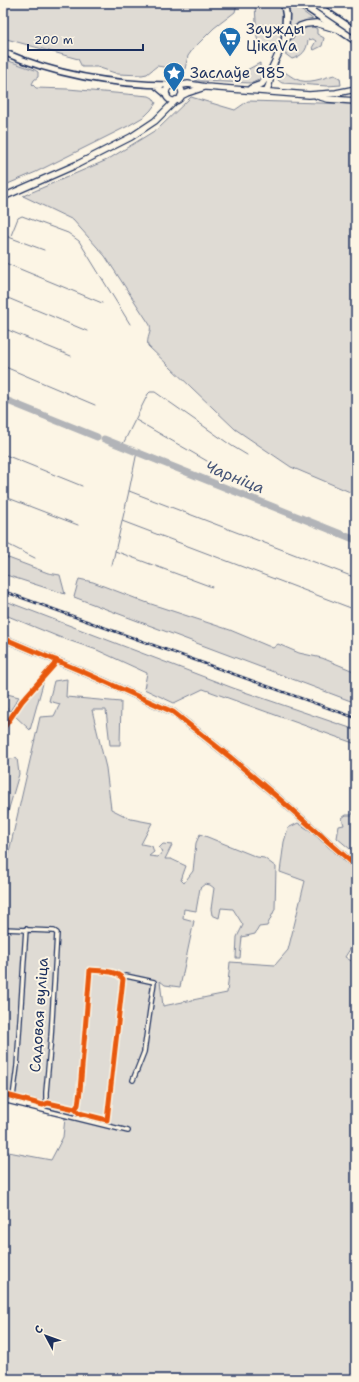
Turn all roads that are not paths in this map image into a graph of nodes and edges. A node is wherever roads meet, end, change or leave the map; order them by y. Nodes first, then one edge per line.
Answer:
1 (284, 3) edge
2 (300, 3) edge
3 (313, 3) edge
4 (339, 30) junction
5 (356, 32) edge
6 (285, 40) junction
7 (356, 41) edge
8 (3, 52) edge
9 (270, 72) junction
10 (271, 80) junction
11 (262, 84) junction
12 (155, 86) junction
13 (175, 86) junction
14 (206, 87) junction
15 (245, 89) junction
16 (356, 89) edge
17 (266, 91) junction
18 (281, 92) junction
19 (309, 95) junction
20 (167, 96) junction
21 (181, 96) junction
22 (176, 100) junction
23 (356, 101) edge
24 (158, 118) junction
25 (3, 197) edge
26 (3, 638) edge
27 (56, 660) junction
28 (3, 728) edge
29 (356, 866) edge
30 (26, 929) junction
31 (3, 930) edge
32 (122, 978) junction
33 (133, 1080) dead end
34 (3, 1094) edge
35 (13, 1097) junction
36 (3, 1100) edge
37 (48, 1103) junction
38 (67, 1108) junction
39 (75, 1109) junction
40 (65, 1115) junction
41 (128, 1131) dead end

1 - 6 highway
2 - 4 highway
3 - 5 highway
4 - 6 main road
4 - 7 highway
6 - 9 main road
8 - 12 main road
9 - 10 main road
9 - 11 main road
10 - 17 main road
10 - 18 main road
11 - 15 main road
11 - 17 main road
12 - 13 main road
12 - 20 main road
13 - 14 main road
13 - 20 main road
13 - 21 main road
14 - 15 main road
14 - 21 main road
15 - 17 main road
16 - 19 main road
17 - 18 main road
18 - 19 main road
19 - 23 main road
20 - 22 main road
20 - 24 main road
21 - 22 main road
22 - 24 main road
24 - 25 main road
26 - 27 street
27 - 28 street
27 - 29 street
30 - 31 street
30 - 35 street
30 - 37 street, Садовая вуліца
32 - 33 street
32 - 39 street
32 - 39 street
34 - 35 street
35 - 37 street
36 - 40 street
37 - 38 street
38 - 39 street
38 - 40 street
40 - 41 street

